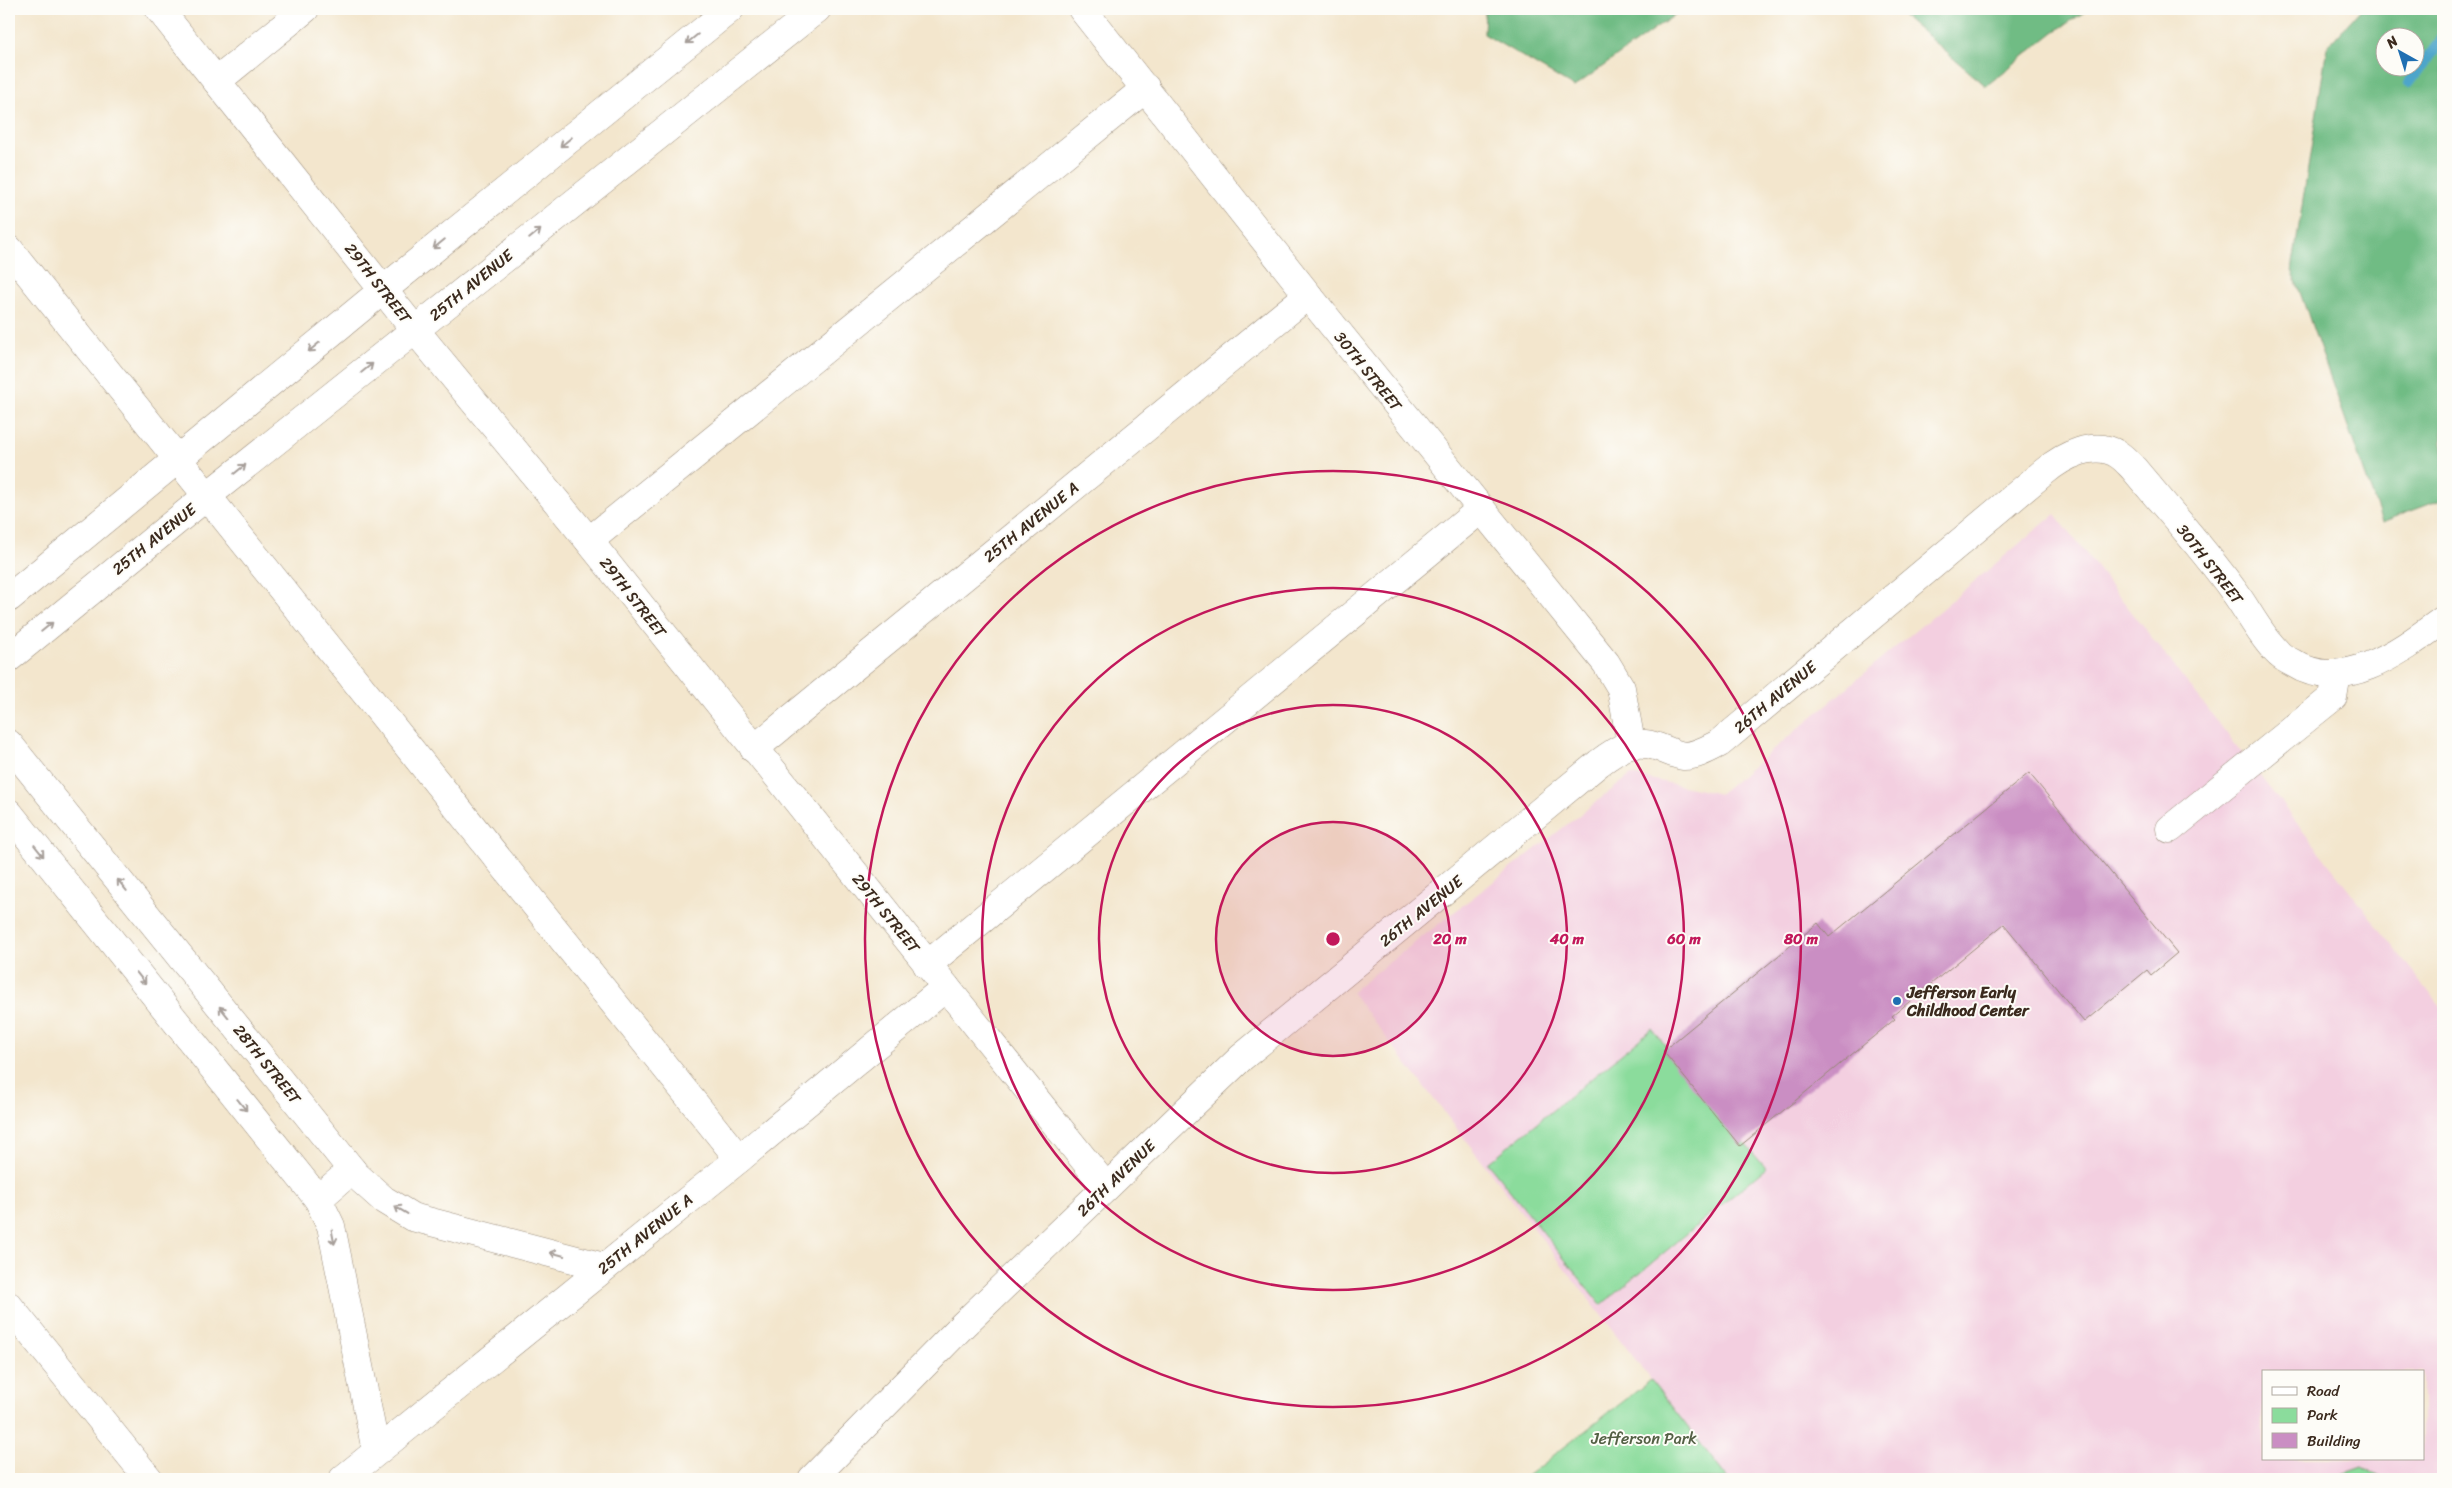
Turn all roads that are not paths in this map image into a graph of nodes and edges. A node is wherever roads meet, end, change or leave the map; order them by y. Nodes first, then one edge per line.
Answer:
1 (159, 9) edge
2 (305, 9) edge
3 (730, 9) edge
4 (817, 9) edge
5 (1082, 9) edge
6 (217, 80) junction
7 (1146, 88) junction
8 (9, 249) edge
9 (383, 290) junction
10 (1308, 295) junction
11 (415, 330) junction
12 (2086, 449) joint
13 (178, 459) junction
14 (207, 496) junction
15 (1480, 510) junction
16 (589, 541) junction
17 (9, 598) edge
18 (2443, 620) edge
19 (9, 658) edge
20 (2337, 674) junction
21 (1631, 743) junction
22 (9, 744) edge
23 (754, 749) junction
24 (9, 813) edge
25 (2170, 829) dead end
26 (927, 965) junction
27 (946, 987) junction
28 (740, 1159) junction
29 (352, 1170) junction
30 (1106, 1186) junction
31 (318, 1199) junction
32 (604, 1267) junction
33 (9, 1306) edge
34 (376, 1451) junction
35 (149, 1479) edge
36 (343, 1479) edge
37 (812, 1479) edge

1 - 6 street, 29TH STREET
2 - 6 street
3 -> 9 street
11 -> 4 street, 25TH AVENUE
5 - 7 street, 30TH STREET
6 - 9 street, 29TH STREET
7 - 10 street, 30TH STREET
7 - 16 street
8 - 13 street
9 - 11 street, 29TH STREET
9 -> 13 street
10 - 15 street, 30TH STREET
10 - 23 street, 25TH AVENUE A
14 -> 11 street, 25TH AVENUE
11 - 16 street, 29TH STREET
12 - 20 street, 30TH STREET
12 - 21 street, 26TH AVENUE
13 - 14 street
13 - 17 street
19 -> 14 street, 25TH AVENUE
14 - 28 street
15 - 21 street, 30TH STREET
15 - 26 street
16 - 23 street, 29TH STREET
18 - 20 street, 30TH STREET
20 - 25 street
21 - 30 street, 26TH AVENUE
29 -> 22 street, 28TH STREET
23 - 26 street, 29TH STREET
24 -> 31 street
26 - 27 street, 29TH STREET
27 - 28 street, 25TH AVENUE A
27 - 30 street, 29TH STREET
28 - 32 street, 25TH AVENUE A
29 - 31 street
32 -> 29 street, 28TH STREET
30 - 37 street, 26TH AVENUE
31 -> 34 street
32 - 34 street, 25TH AVENUE A
33 - 35 street
34 - 36 street, 25TH AVENUE A

